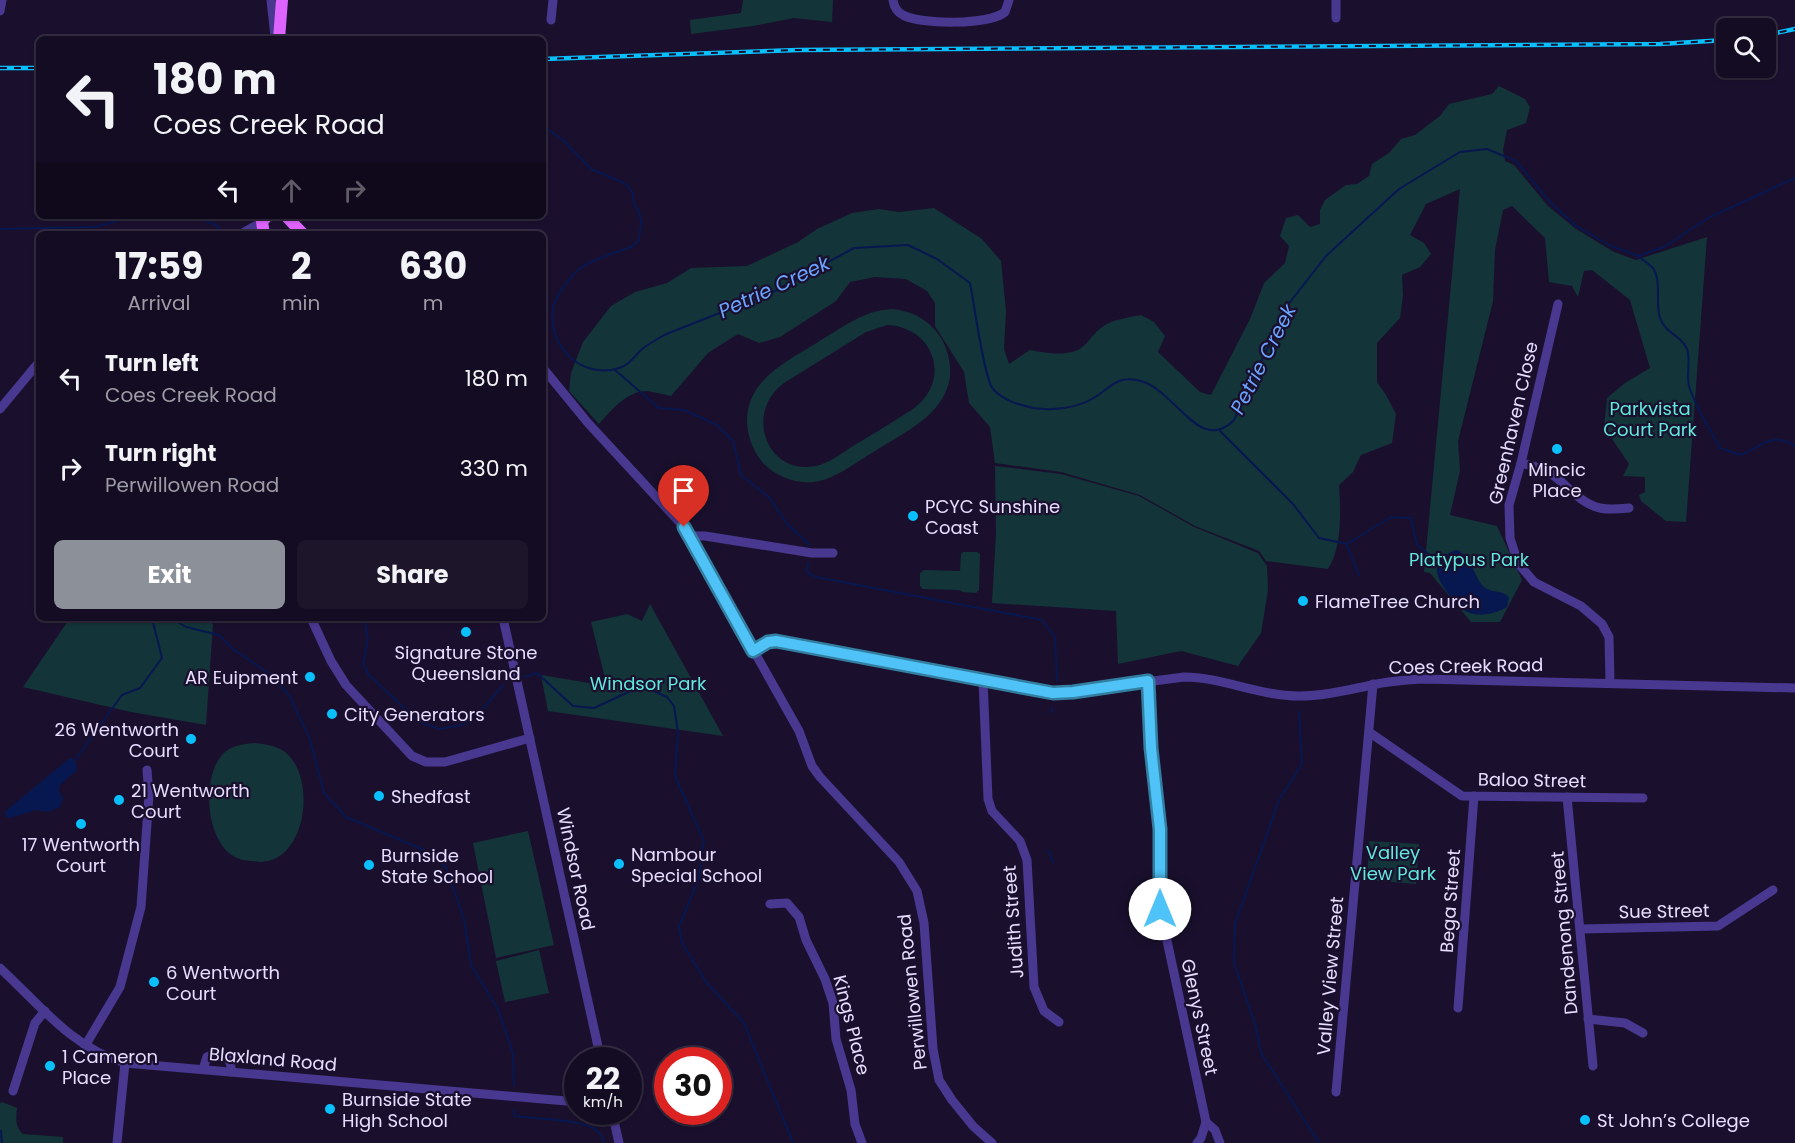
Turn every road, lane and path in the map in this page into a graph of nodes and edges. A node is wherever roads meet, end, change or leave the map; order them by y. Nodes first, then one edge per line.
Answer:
1 (2, 0) edge
2 (271, 0) edge
3 (282, 0) edge
4 (553, 0) edge
5 (893, 0) edge
6 (1009, 0) edge
7 (1336, 0) edge
8 (0, 11) edge
9 (1336, 18) dead end
10 (552, 20) dead end
11 (277, 36) edge
12 (277, 36) edge
13 (289, 219) edge
14 (264, 222) edge
15 (248, 231) edge
16 (300, 231) edge
17 (1558, 304) dead end
18 (36, 366) edge
19 (546, 372) edge
20 (546, 378) edge
21 (565, 396) junction
22 (0, 409) edge
23 (1521, 464) junction
24 (1629, 508) dead end
25 (690, 536) junction
26 (833, 553) dead end
27 (312, 621) edge
28 (504, 621) edge
29 (753, 651) junction
30 (983, 681) junction
31 (1148, 681) junction
32 (1610, 683) junction
33 (1373, 684) junction
34 (1795, 688) edge
35 (1369, 732) junction
36 (530, 738) junction
37 (147, 770) dead end
38 (1474, 796) junction
39 (1568, 797) junction
40 (1643, 798) dead end
41 (1773, 890) dead end
42 (770, 904) dead end
43 (1581, 929) junction
44 (0, 968) edge
45 (1458, 1008) dead end
46 (45, 1011) junction
47 (1588, 1019) junction
48 (1059, 1022) dead end
49 (1642, 1033) dead end
50 (85, 1046) junction
51 (598, 1047) edge
52 (125, 1062) junction
53 (1593, 1066) dead end
54 (202, 1069) junction
55 (231, 1072) junction
56 (14, 1091) dead end
57 (1336, 1092) dead end
58 (564, 1101) edge
59 (1206, 1122) junction
60 (615, 1125) edge
61 (117, 1143) edge
62 (619, 1143) edge
63 (862, 1143) edge
64 (992, 1143) edge
65 (1197, 1143) edge
66 (1220, 1143) edge

1 - 8 street
2 - 11 street
3 - 12 main road
4 - 10 street
5 - 6 street
7 - 9 street
13 - 16 main road
14 - 15 street
17 - 23 street, Greenhaven Close
18 - 22 street
19 - 21 street, Perwillowen Road
20 - 21 street, Perwillowen Road
21 - 25 street, Perwillowen Road
23 - 24 street
23 - 32 street, Greenhaven Close
25 - 26 street
25 - 29 street, Perwillowen Road
27 - 36 street
28 - 36 street, Windsor Road
29 - 30 street, Coes Creek Road
29 - 64 street, Perwillowen Road
30 - 31 street, Coes Creek Road
30 - 48 street, Judith Street
31 - 33 street, Coes Creek Road
31 - 59 street, Glenys Street
32 - 33 street, Coes Creek Road
32 - 34 street, Coes Creek Road
33 - 35 street, Valley View Street
35 - 38 street, Baloo Street
35 - 57 street, Valley View Street
36 - 51 street, Windsor Road
37 - 50 street
38 - 39 street, Baloo Street
38 - 45 street, Bega Street
39 - 40 street, Baloo Street
39 - 43 street, Dandenong Street
41 - 43 street, Sue Street
42 - 63 street, Kings Place
43 - 47 street, Dandenong Street
44 - 46 street, Blaxland Road
46 - 50 street, Blaxland Road
46 - 56 street
47 - 49 street
47 - 53 street, Dandenong Street
50 - 52 street, Blaxland Road
52 - 54 street, Blaxland Road
52 - 61 street
54 - 55 street, Blaxland Road
54 - 55 street
55 - 58 street, Blaxland Road
59 - 65 street
59 - 66 street
60 - 62 street

